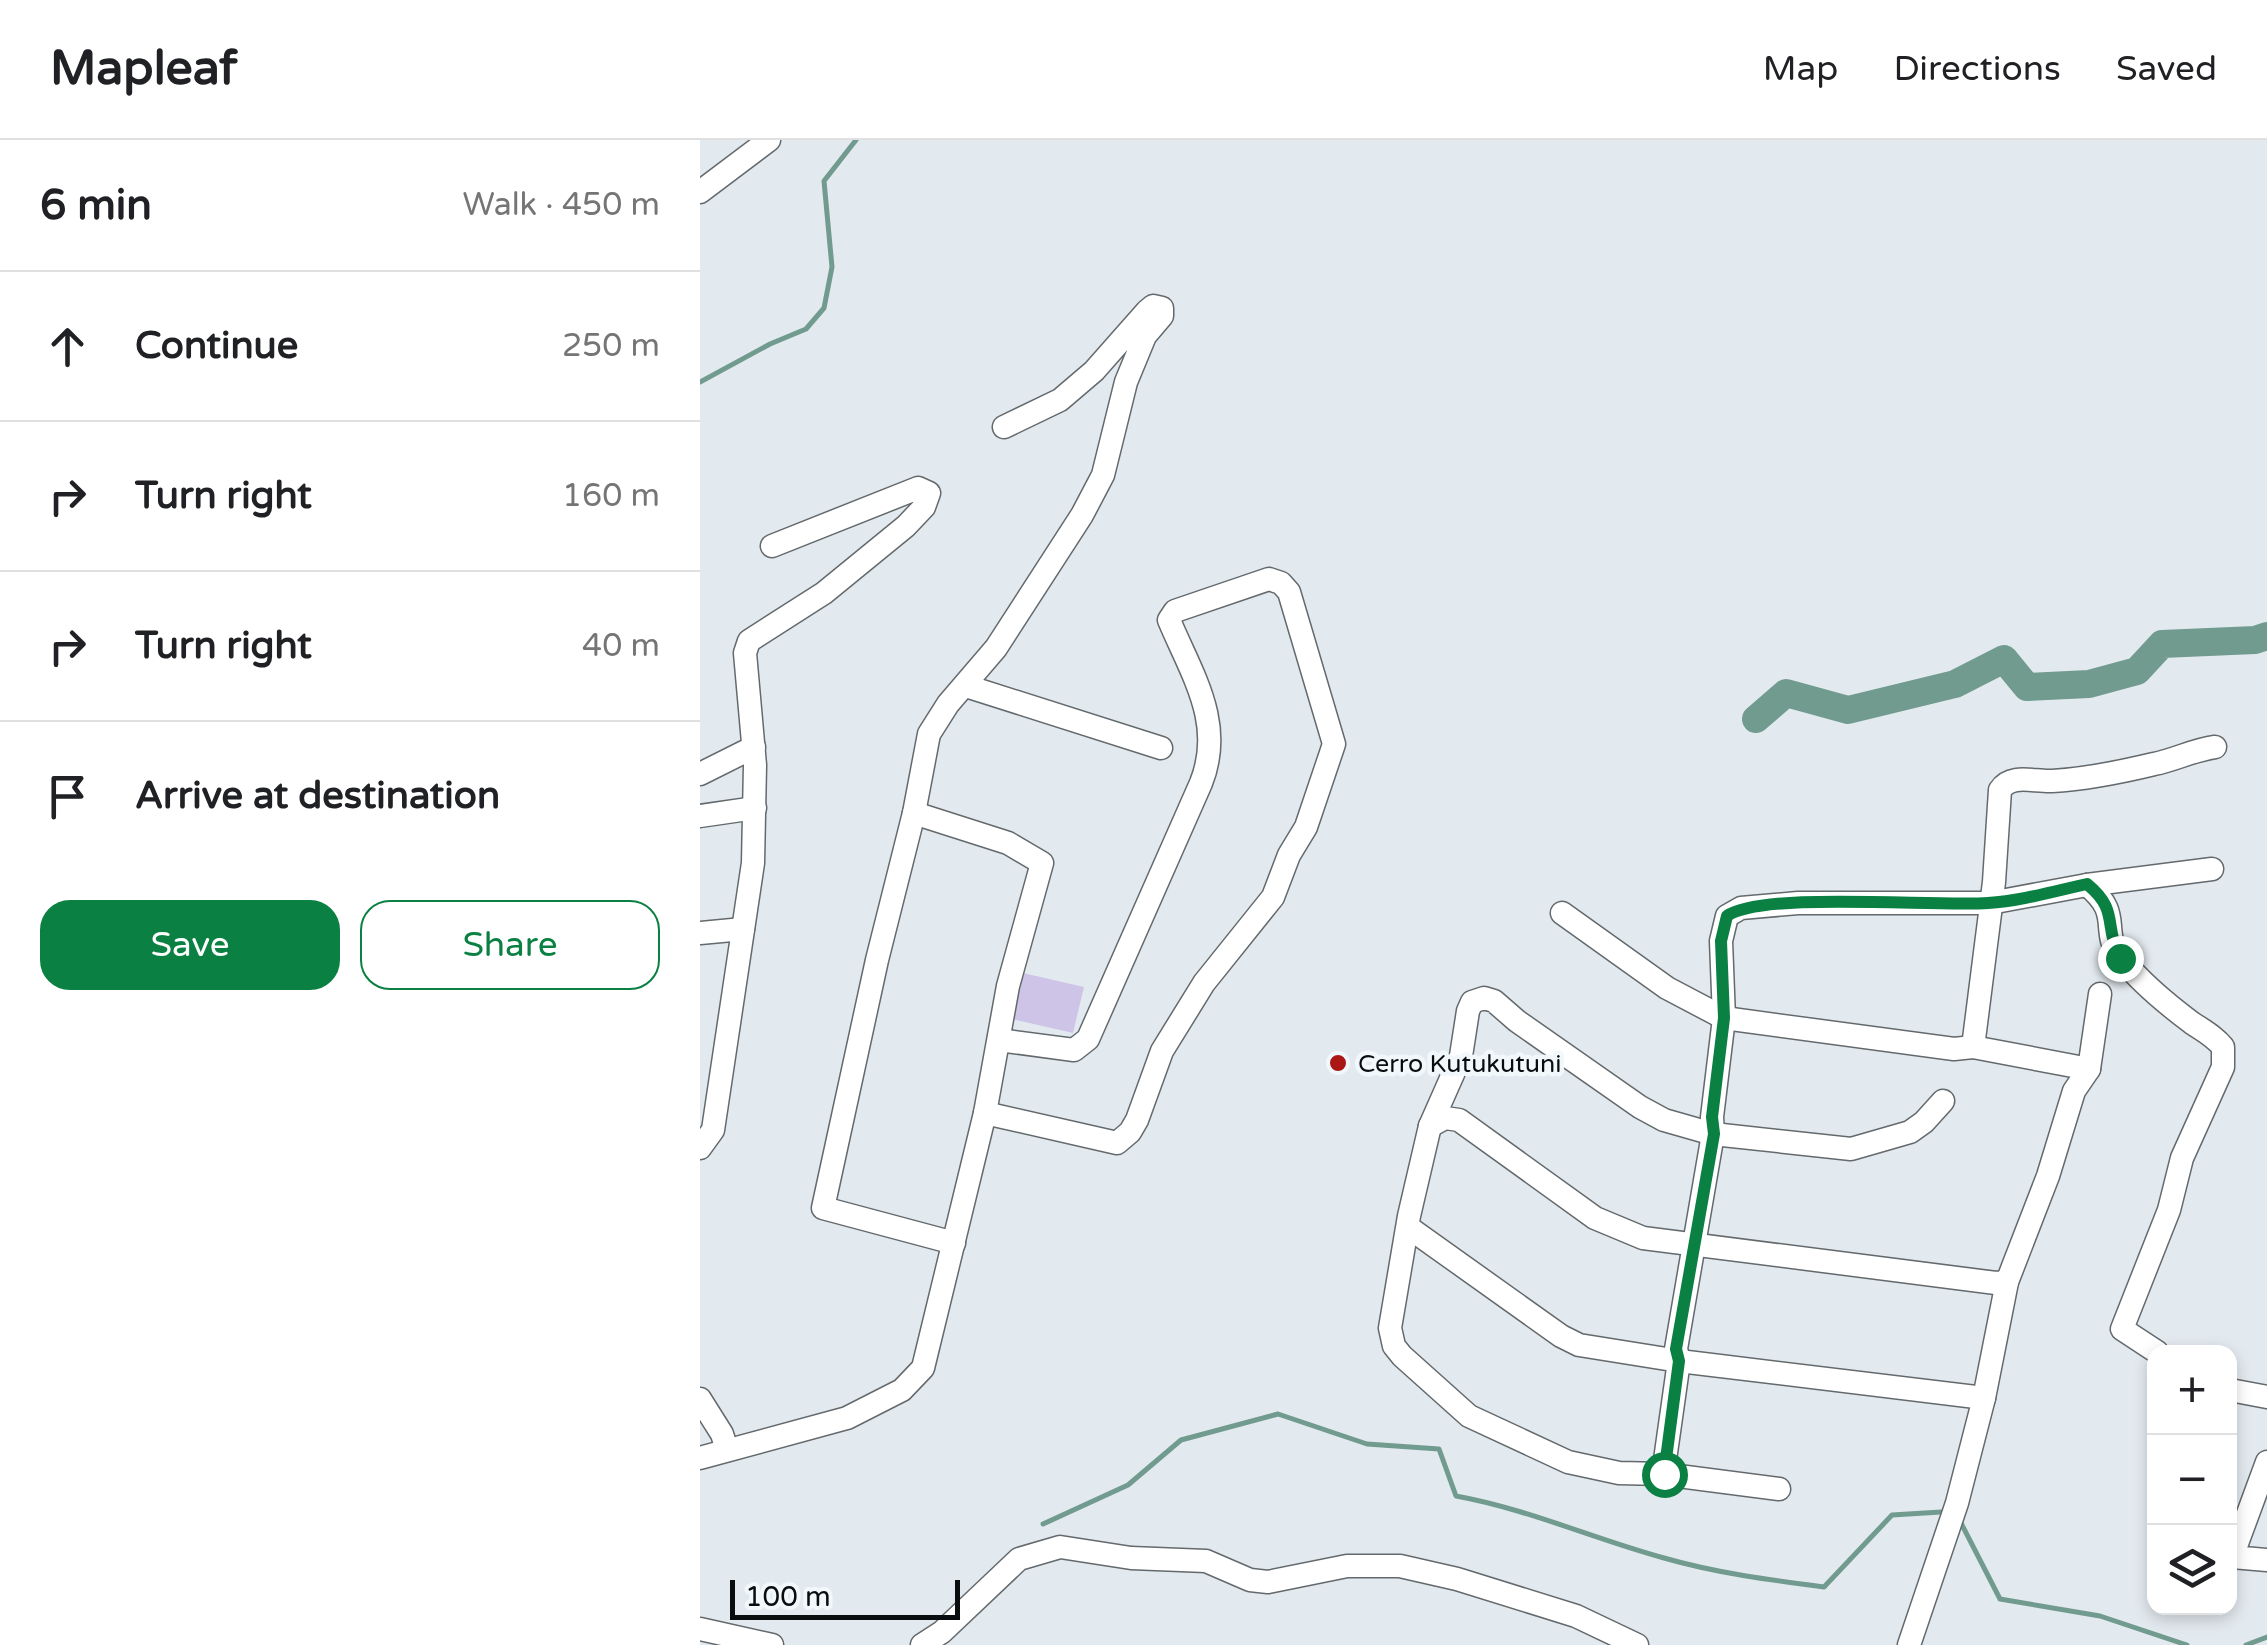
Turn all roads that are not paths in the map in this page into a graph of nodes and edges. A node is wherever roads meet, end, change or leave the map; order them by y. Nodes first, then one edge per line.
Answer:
1 (769, 140) edge
2 (700, 192) edge
3 (1004, 427) dead end
4 (772, 546) dead end
5 (966, 686) junction
6 (754, 747) junction
7 (2215, 747) dead end
8 (1161, 748) dead end
9 (700, 774) edge
10 (755, 808) junction
11 (914, 813) junction
12 (700, 816) edge
13 (2212, 869) dead end
14 (2087, 884) junction
15 (1990, 903) junction
16 (1562, 913) dead end
17 (744, 929) junction
18 (700, 933) edge
19 (2100, 994) dead end
20 (1724, 1018) junction
21 (999, 1040) junction
22 (1973, 1048) junction
23 (724, 1058) junction
24 (700, 1059) edge
25 (2088, 1070) junction
26 (1944, 1101) dead end
27 (985, 1113) junction
28 (1430, 1126) junction
29 (1714, 1134) junction
30 (700, 1148) edge
31 (1408, 1227) junction
32 (954, 1242) junction
33 (1693, 1246) junction
34 (2007, 1282) junction
35 (2147, 1345) edge
36 (1679, 1361) junction
37 (2237, 1391) edge
38 (2267, 1397) edge
39 (1984, 1398) junction
40 (700, 1400) edge
41 (727, 1450) junction
42 (700, 1458) edge
43 (2267, 1462) edge
44 (1664, 1474) junction
45 (1778, 1489) dead end
46 (2267, 1560) edge
47 (700, 1629) edge
48 (772, 1645) edge
49 (922, 1645) edge
50 (1637, 1645) edge
51 (1909, 1645) edge

1 - 2 street
3 - 5 street
4 - 6 street
5 - 8 street
5 - 11 street
6 - 9 street
6 - 10 street
7 - 15 street
10 - 12 street
10 - 17 street
11 - 21 street
11 - 32 street
13 - 14 street
14 - 15 street
14 - 35 street
15 - 20 street
15 - 22 street
16 - 20 street
17 - 18 street
17 - 23 street
19 - 25 street
20 - 22 street
20 - 29 street
21 - 27 street
21 - 27 street
22 - 25 street
23 - 24 street
23 - 30 street
25 - 34 street
26 - 29 street
27 - 32 street
28 - 29 street
28 - 31 street
28 - 33 street
29 - 33 street
31 - 36 street
31 - 44 street
32 - 41 street
33 - 34 street
33 - 36 street
34 - 39 street
36 - 39 street
36 - 44 street
37 - 38 street
39 - 51 street
40 - 41 street
41 - 42 street
43 - 46 street
44 - 45 street
47 - 48 street
49 - 50 street

